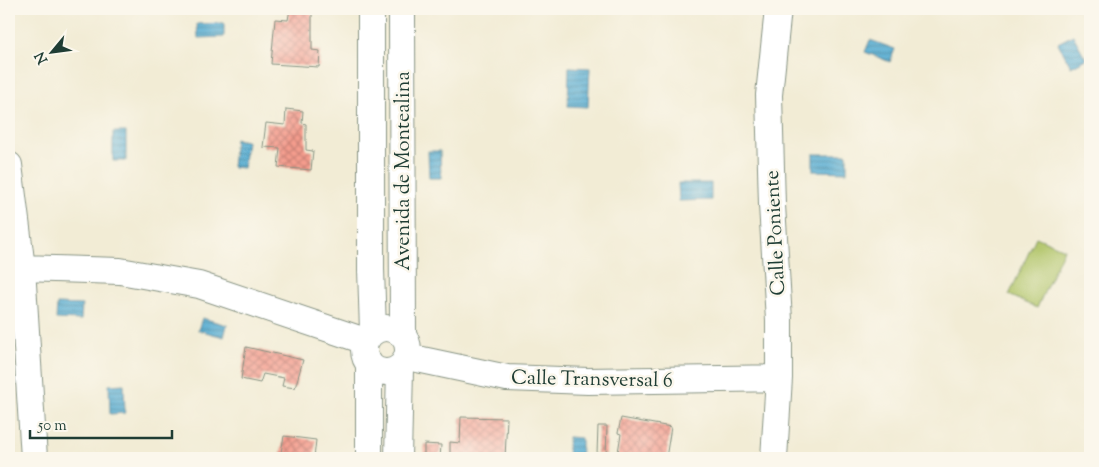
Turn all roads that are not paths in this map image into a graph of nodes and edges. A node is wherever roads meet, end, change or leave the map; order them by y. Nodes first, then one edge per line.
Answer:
1 (371, 9) edge
2 (402, 9) edge
3 (778, 9) edge
4 (9, 165) edge
5 (22, 268) junction
6 (369, 345) junction
7 (403, 353) junction
8 (779, 378) junction
9 (34, 458) edge
10 (369, 458) edge
11 (398, 458) edge
12 (774, 458) edge

1 - 6 street, Avenida de Montealina
2 - 7 street, Avenida de Montealina
3 - 8 street, Calle Poniente
4 - 5 street
5 - 6 street
5 - 9 street
6 - 7 street
6 - 7 street
6 - 10 street, Avenida de Montealina
7 - 8 street, Calle Transversal 6
7 - 11 street, Avenida de Montealina
8 - 12 street, Calle Poniente

